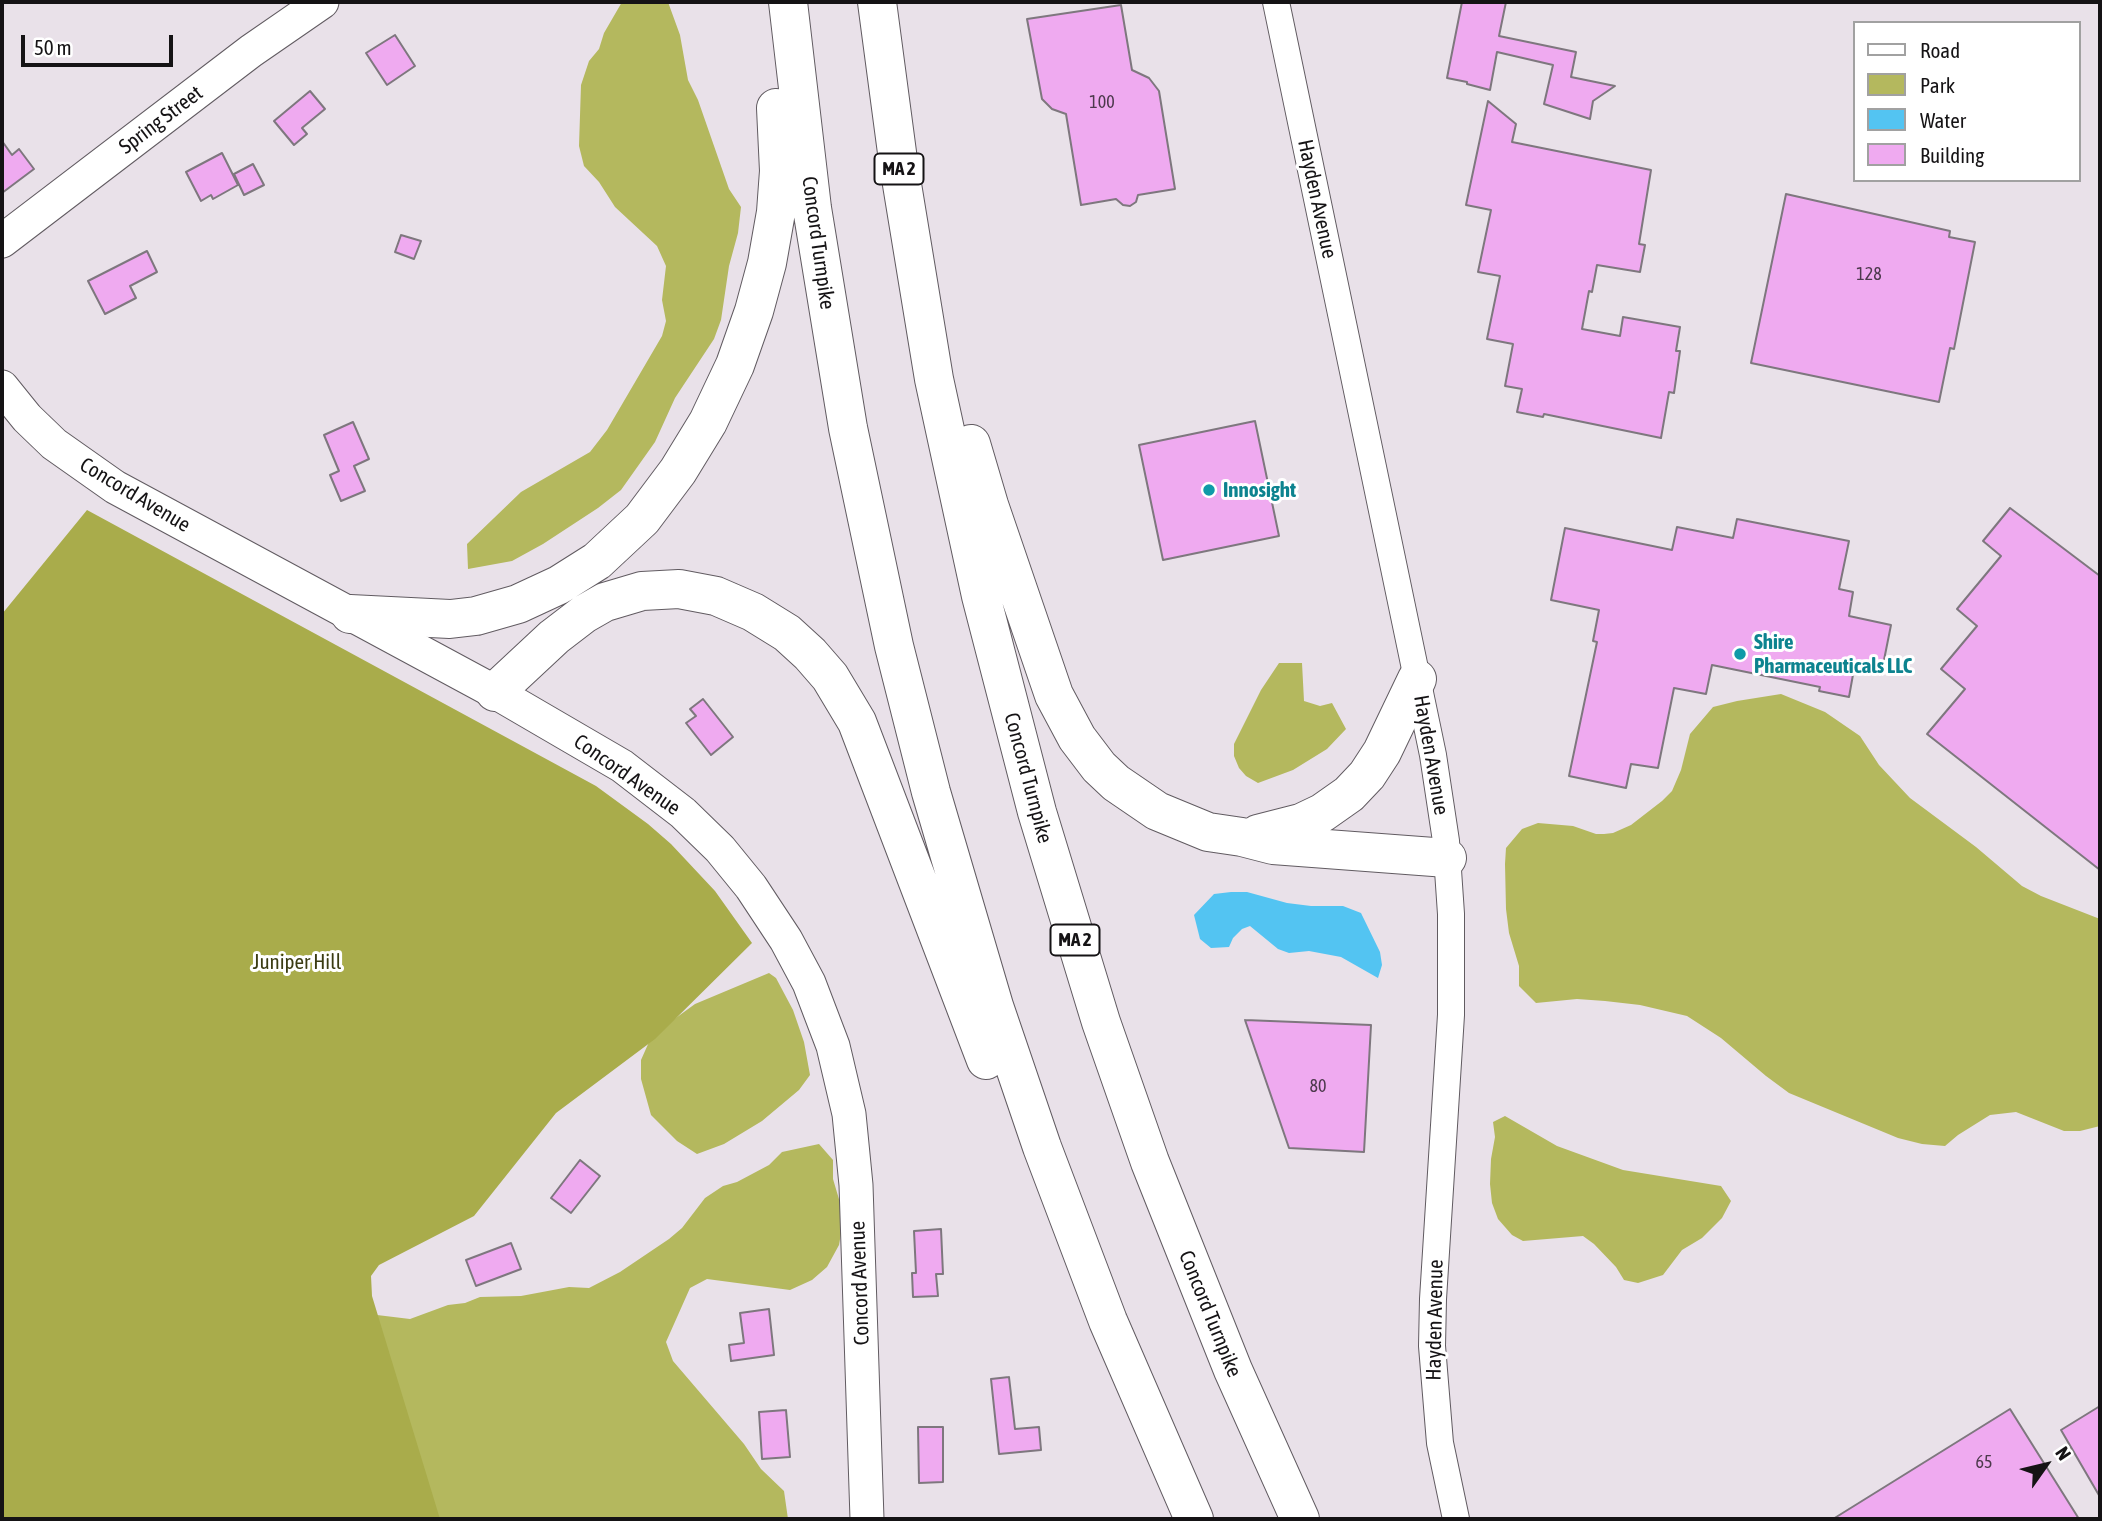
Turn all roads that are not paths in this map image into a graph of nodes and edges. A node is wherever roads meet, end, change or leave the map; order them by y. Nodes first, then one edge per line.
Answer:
1 (322, 2) edge
2 (787, 2) edge
3 (877, 2) edge
4 (1276, 2) edge
5 (2, 241) edge
6 (927, 335) junction
7 (2, 387) edge
8 (350, 614) junction
9 (1417, 679) junction
10 (495, 692) junction
11 (1242, 837) junction
12 (1447, 858) junction
13 (1059, 1194) junction
14 (867, 1519) edge
15 (1194, 1519) edge
16 (1300, 1519) edge
17 (1455, 1519) edge

1 - 5 main road, Spring Street
2 - 8 highway
2 - 13 highway, Concord Turnpike
3 - 6 highway, Concord Turnpike / MA 2
4 - 9 street, Hayden Avenue
6 - 11 highway
6 - 16 highway, Concord Turnpike / MA 2
7 - 8 main road, Concord Avenue
8 - 10 main road, Concord Avenue
9 - 11 highway
9 - 12 street, Hayden Avenue
10 - 13 highway
10 - 14 main road, Concord Avenue
11 - 12 highway
12 - 17 street, Hayden Avenue
13 - 15 highway, Concord Turnpike

